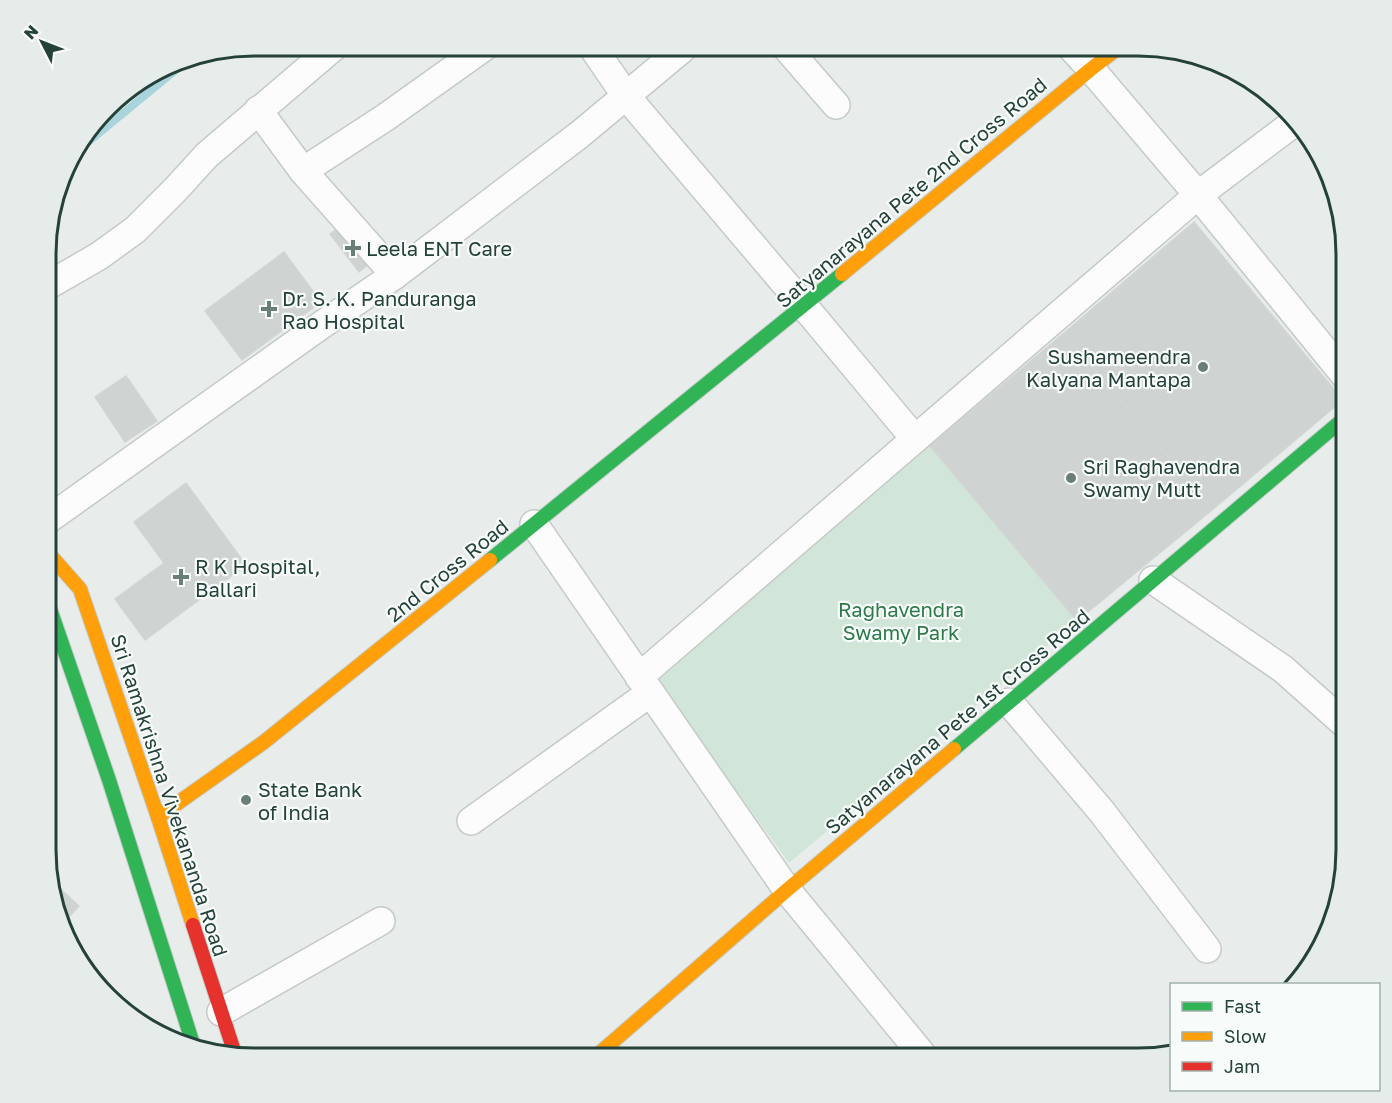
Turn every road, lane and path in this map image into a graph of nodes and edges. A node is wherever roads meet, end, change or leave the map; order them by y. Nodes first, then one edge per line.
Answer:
1 (323, 56) edge
2 (472, 56) edge
3 (599, 56) edge
4 (674, 56) edge
5 (794, 56) edge
6 (1079, 56) edge
7 (1108, 56) edge
8 (1091, 69) junction
9 (626, 96) junction
10 (836, 105) dead end
11 (258, 110) junction
12 (1290, 126) edge
13 (303, 171) junction
14 (1198, 195) junction
15 (395, 275) junction
16 (56, 281) edge
17 (804, 306) junction
18 (755, 346) joint
19 (1336, 364) edge
20 (1336, 425) edge
21 (915, 439) junction
22 (56, 514) edge
23 (534, 524) junction
24 (56, 558) edge
25 (1153, 580) junction
26 (56, 626) edge
27 (645, 685) junction
28 (1009, 702) junction
29 (1336, 716) edge
30 (158, 817) junction
31 (471, 821) dead end
32 (787, 890) junction
33 (381, 921) dead end
34 (1207, 949) dead end
35 (221, 1012) junction
36 (191, 1037) edge
37 (233, 1046) edge
38 (606, 1047) edge
39 (917, 1048) edge

1 - 11 street
2 - 13 street
3 - 9 street
4 - 9 street
5 - 10 street
6 - 8 street
7 - 8 street, Satyanarayana Pete 2nd Cross Road
8 - 14 street
8 - 17 street, Satyanarayana Pete 2nd Cross Road
9 - 15 street
9 - 17 street
11 - 13 street
11 - 16 street
12 - 14 street
13 - 15 street
14 - 19 street
14 - 21 street
15 - 22 street
17 - 18 street, Satyanarayana Pete 2nd Cross Road
17 - 21 street
18 - 23 street, 2nd Cross Road
20 - 25 street, Satyanarayana Pete 1st Cross Road
21 - 27 street
23 - 27 street
23 - 30 street, 2nd Cross Road
24 - 30 street, Sri Ramakrishna Vivekananda Road
25 - 28 street, Satyanarayana Pete 1st Cross Road
25 - 29 street
26 - 36 street, Sri Ramakrishna Vivekananda Road
27 - 31 street
27 - 32 street
28 - 32 street, Satyanarayana Pete 1st Cross Road
28 - 34 street
30 - 35 street, Sri Ramakrishna Vivekananda Road
32 - 38 street, Satyanarayana Pete 1st Cross Road
32 - 39 street
33 - 35 street
35 - 37 street, Sri Ramakrishna Vivekananda Road

